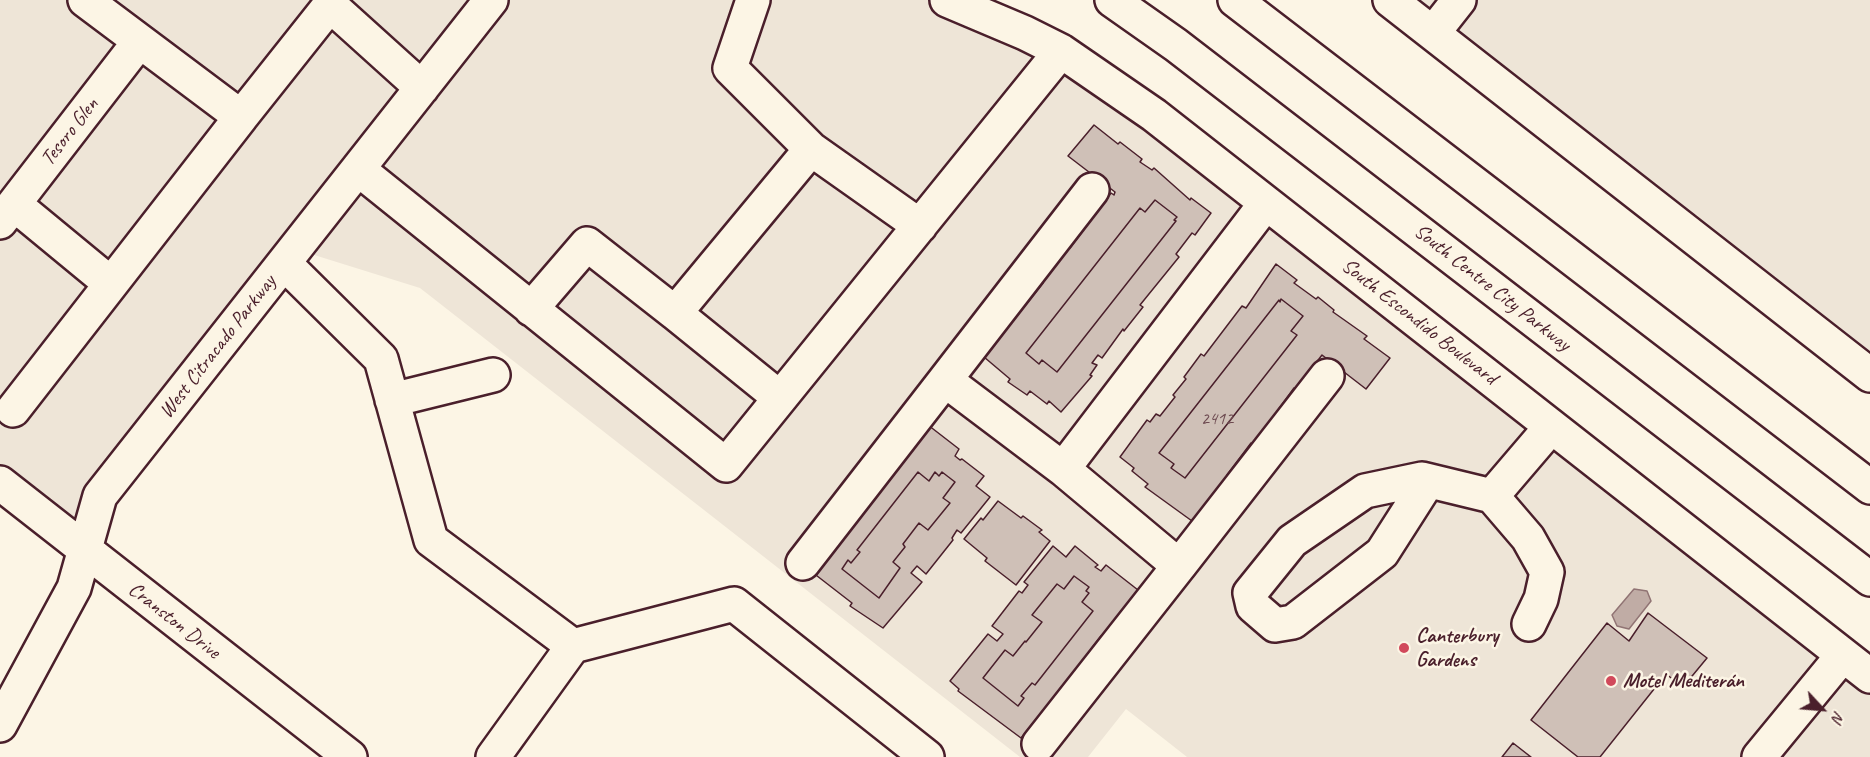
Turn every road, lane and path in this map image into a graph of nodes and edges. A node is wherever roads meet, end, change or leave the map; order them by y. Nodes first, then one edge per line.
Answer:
1 (85, 0) edge
2 (491, 0) edge
3 (753, 0) edge
4 (947, 0) edge
5 (1112, 0) edge
6 (1235, 0) edge
7 (1389, 0) edge
8 (1459, 0) edge
9 (332, 3) edge
10 (1433, 33) junction
11 (140, 42) junction
12 (1061, 51) junction
13 (422, 88) junction
14 (241, 117) junction
15 (811, 149) junction
16 (358, 169) junction
17 (1092, 190) dead end
18 (1266, 203) junction
19 (7, 213) edge
20 (920, 226) junction
21 (284, 263) junction
22 (111, 284) junction
23 (531, 309) junction
24 (675, 313) junction
25 (494, 375) dead end
26 (1870, 375) edge
27 (1327, 376) dead end
28 (945, 380) junction
29 (780, 398) junction
30 (392, 400) junction
31 (13, 410) dead end
32 (1551, 427) junction
33 (1063, 469) junction
34 (1428, 481) junction
35 (0, 483) edge
36 (1870, 487) edge
37 (1492, 496) junction
38 (85, 551) junction
39 (803, 563) dead end
40 (1179, 566) junction
41 (1870, 579) edge
42 (1529, 624) dead end
43 (573, 646) junction
44 (1843, 655) junction
45 (1870, 676) edge
46 (0, 725) edge
47 (1039, 744) dead end
48 (350, 757) edge
49 (493, 757) edge
50 (927, 757) edge
51 (1759, 757) edge

1 - 11 main road
2 - 13 main road, West Citracado Parkway
3 - 15 main road
4 - 12 main road, South Escondido Boulevard
5 - 41 main road, South Centre City Parkway
6 - 36 main road
7 - 10 main road
8 - 10 main road
9 - 13 main road
9 - 14 main road
10 - 26 main road
11 - 14 main road
11 - 19 main road, Tesoro Glen
12 - 18 main road, South Escondido Boulevard
12 - 20 main road
13 - 16 main road, West Citracado Parkway
14 - 22 main road
15 - 20 main road
15 - 24 main road
16 - 21 main road, West Citracado Parkway
16 - 23 main road
17 - 28 main road
18 - 32 main road, South Escondido Boulevard
18 - 33 main road
19 - 22 main road
20 - 29 main road
21 - 30 main road
21 - 38 main road, West Citracado Parkway
22 - 31 main road
23 - 24 main road
23 - 29 main road
24 - 29 main road
25 - 30 main road
27 - 40 main road
28 - 33 main road
28 - 39 main road
30 - 43 main road
32 - 37 main road
32 - 44 main road, South Escondido Boulevard
33 - 40 main road
34 - 34 main road
34 - 37 main road
35 - 38 main road, Cranston Drive
37 - 42 main road
38 - 46 main road, West Citracado Parkway
38 - 48 main road, Cranston Drive
40 - 47 main road
43 - 49 main road
43 - 50 main road
44 - 45 main road, South Escondido Boulevard
44 - 51 main road

